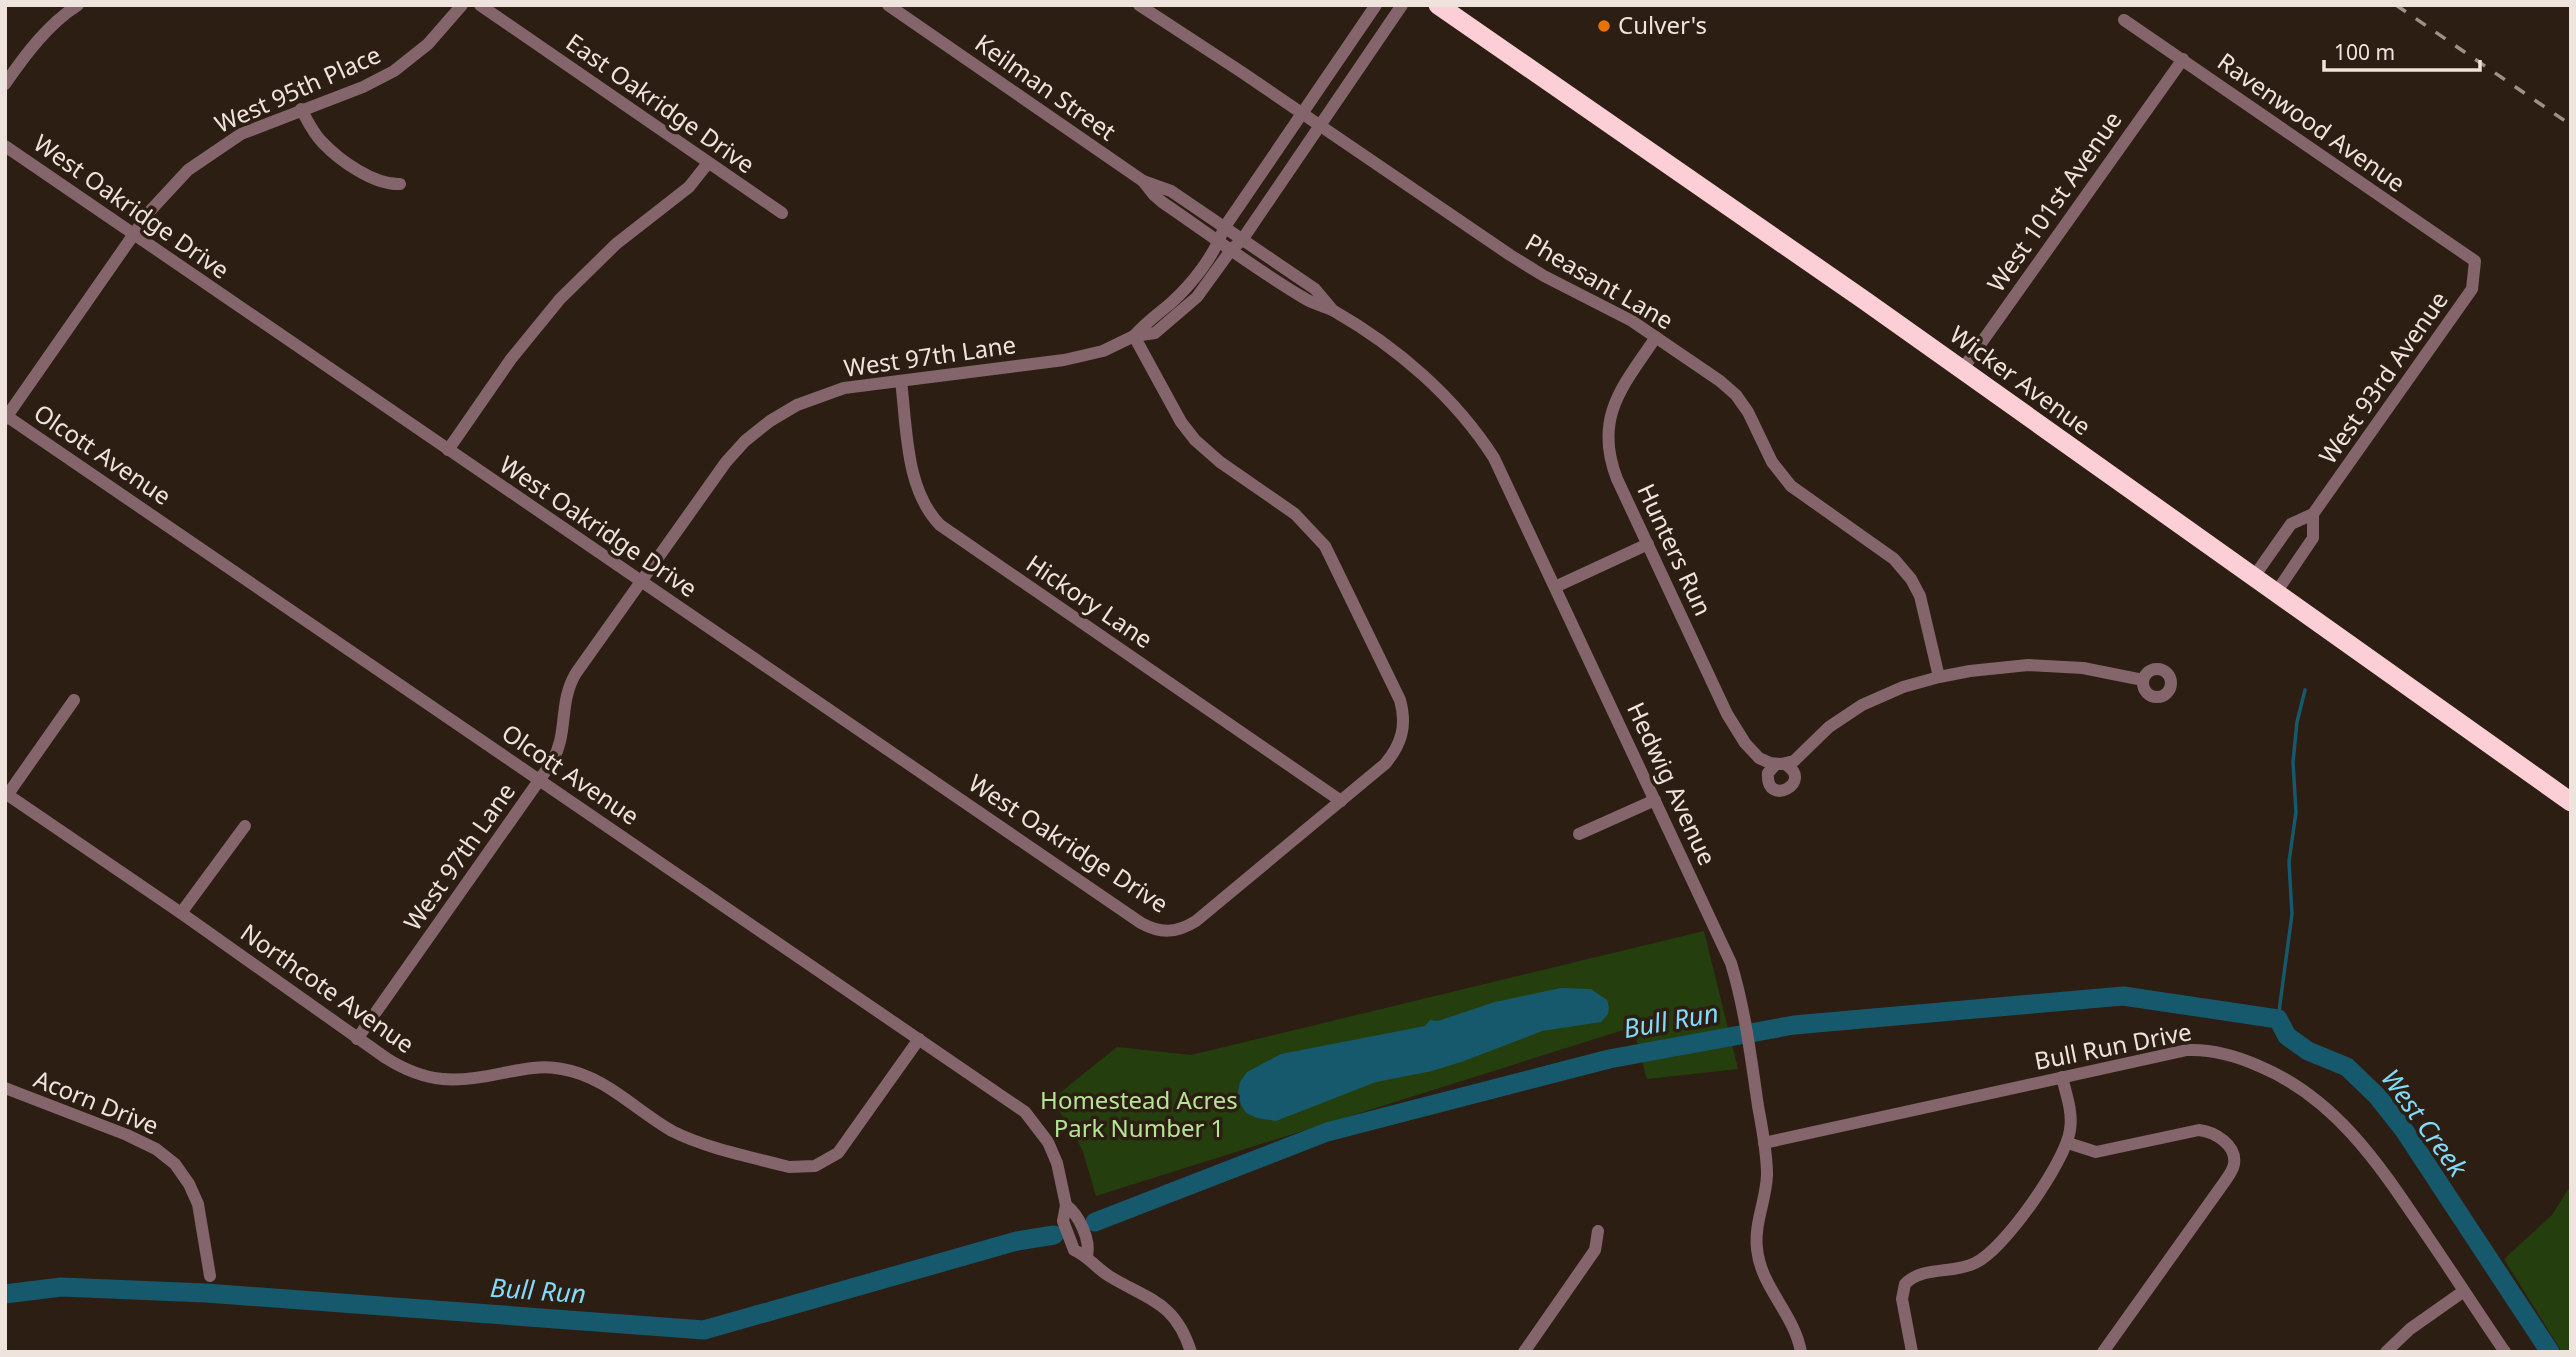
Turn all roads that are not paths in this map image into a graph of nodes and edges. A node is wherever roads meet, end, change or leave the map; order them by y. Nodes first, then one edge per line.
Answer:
1 (78, 5) edge
2 (462, 5) edge
3 (480, 5) edge
4 (888, 5) edge
5 (1139, 5) edge
6 (1376, 5) edge
7 (1402, 5) edge
8 (1438, 5) edge
9 (2124, 20) dead end
10 (2183, 59) junction
11 (5, 84) edge
12 (301, 109) junction
13 (1303, 113) junction
14 (1320, 125) junction
15 (5, 146) edge
16 (708, 163) junction
17 (1143, 181) junction
18 (400, 184) dead end
19 (782, 213) dead end
20 (1224, 228) junction
21 (134, 234) junction
22 (1242, 240) junction
23 (1219, 242) junction
24 (1231, 250) junction
25 (2475, 261) joint
26 (1333, 310) junction
27 (1134, 336) junction
28 (1656, 338) junction
29 (1962, 370) junction
30 (901, 381) junction
31 (6, 416) edge
32 (448, 450) junction
33 (2314, 514) junction
34 (1648, 544) junction
35 (2253, 578) junction
36 (640, 581) junction
37 (1555, 587) junction
38 (2275, 594) junction
39 (1938, 677) junction
40 (2143, 680) dead end
41 (74, 700) dead end
42 (540, 780) junction
43 (7, 793) edge
44 (1656, 800) junction
45 (1341, 801) junction
46 (2571, 802) edge
47 (245, 826) dead end
48 (1579, 834) dead end
49 (181, 913) junction
50 (358, 1038) junction
51 (919, 1039) junction
52 (2062, 1077) junction
53 (5, 1088) edge
54 (1764, 1143) junction
55 (2068, 1143) junction
56 (1598, 1231) dead end
57 (210, 1276) dead end
58 (2464, 1291) junction
59 (1191, 1352) edge
60 (1524, 1352) edge
61 (1801, 1352) edge
62 (1912, 1352) edge
63 (2103, 1352) edge
64 (2386, 1352) edge
65 (2505, 1352) edge

1 - 11 street
2 - 12 street, West 95th Place
3 - 16 street, East Oakridge Drive
4 - 17 street, Keilman Street
5 - 13 street, Pheasant Lane
6 - 13 street, West 97th Lane
7 - 14 street, West 97th Lane
8 - 29 highway, Wicker Avenue
9 - 10 street, Ravenwood Avenue
10 - 25 street, Ravenwood Avenue
10 - 29 street, West 101st Avenue
12 - 18 street
12 - 21 street, West 95th Place
13 - 14 street, Pheasant Lane
13 - 20 street, West 97th Lane
14 - 22 street, West 97th Lane
14 - 28 street, Pheasant Lane
15 - 21 street, West Oakridge Drive
16 - 19 street, East Oakridge Drive
16 - 32 street
17 - 20 street, Keilman Street
17 - 23 street, Keilman Street
20 - 22 street, Keilman Street
20 - 23 street, West 97th Lane
21 - 31 street, West 95th Place
21 - 32 street, West Oakridge Drive
22 - 24 street, West 97th Lane
22 - 26 street, Hedwig Avenue
23 - 24 street, Keilman Street
23 - 27 street, West 97th Lane
24 - 26 street, Hedwig Avenue
24 - 27 street, West 97th Lane
25 - 33 street, West 93rd Avenue
26 - 37 street, Hedwig Avenue
27 - 30 street, West 97th Lane
27 - 45 street
28 - 34 street, Hunters Run
28 - 39 street, Pheasant Lane
29 - 35 highway, Wicker Avenue
30 - 36 street, West 97th Lane
30 - 45 street, Hickory Lane
31 - 42 street, Olcott Avenue
32 - 36 street, West Oakridge Drive
33 - 35 street, West 93rd Avenue
33 - 38 street, West 93rd Avenue
34 - 37 street
34 - 39 street, Hunters Run
35 - 38 highway, Wicker Avenue
36 - 42 street, West 97th Lane
36 - 45 street, West Oakridge Drive
37 - 44 street, Hedwig Avenue
38 - 46 highway, Wicker Avenue
39 - 40 street
41 - 43 street
42 - 50 street, West 97th Lane
42 - 51 street, Olcott Avenue
43 - 49 street, Northcote Avenue
44 - 48 street
44 - 54 street, Hedwig Avenue
47 - 49 street
49 - 50 street, Northcote Avenue
50 - 51 street, Northcote Avenue
51 - 59 street, Olcott Avenue
52 - 54 street, Bull Run Drive
52 - 55 street
52 - 58 street, Bull Run Drive
53 - 57 street, Acorn Drive
54 - 61 street, Hedwig Avenue
55 - 62 street
55 - 63 street
56 - 60 street
58 - 64 street
58 - 65 street, Bull Run Drive

